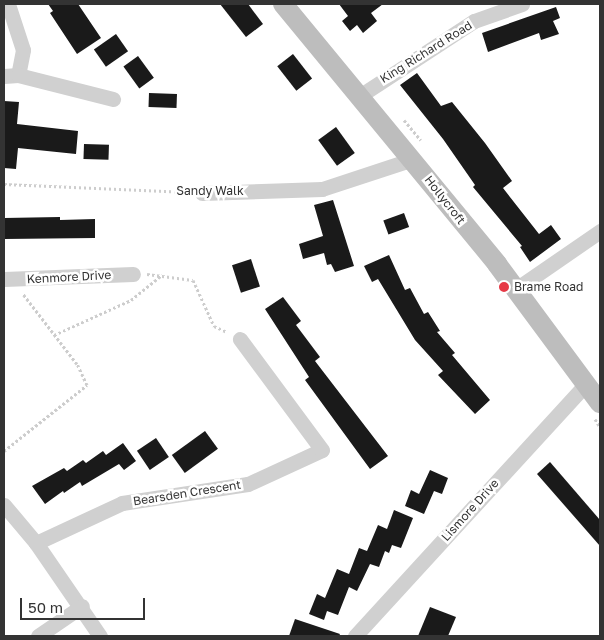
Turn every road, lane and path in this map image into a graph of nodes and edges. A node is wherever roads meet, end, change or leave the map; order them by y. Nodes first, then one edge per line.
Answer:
1 (8, 4) edge
2 (283, 4) edge
3 (522, 4) edge
4 (11, 75) edge
5 (362, 95) junction
6 (113, 99) dead end
7 (410, 157) junction
8 (4, 184) edge
9 (202, 193) joint
10 (600, 231) edge
11 (133, 274) joint
12 (164, 274) junction
13 (8, 280) edge
14 (516, 289) junction
15 (54, 335) junction
16 (240, 339) joint
17 (586, 384) junction
18 (600, 403) edge
19 (4, 451) edge
20 (4, 505) edge
21 (36, 543) junction
22 (82, 606) junction
23 (38, 636) edge
24 (100, 636) edge
25 (355, 636) edge

1 - 4 street
2 - 5 street, Hollycroft
3 - 5 street, King Richard Road
4 - 6 street
5 - 7 street, Hollycroft
7 - 9 street, Sandy Walk
7 - 14 street, Hollycroft
8 - 9 path, Sandy Walk
10 - 14 street
11 - 12 path
11 - 13 street, Kenmore Drive
12 - 15 path
12 - 16 path
13 - 15 path
14 - 17 street, Hollycroft
15 - 19 path
16 - 21 street, Bearsden Crescent
17 - 18 street, Hollycroft
17 - 25 street, Lismore Drive
20 - 21 street
21 - 22 street
22 - 23 street
22 - 24 street

